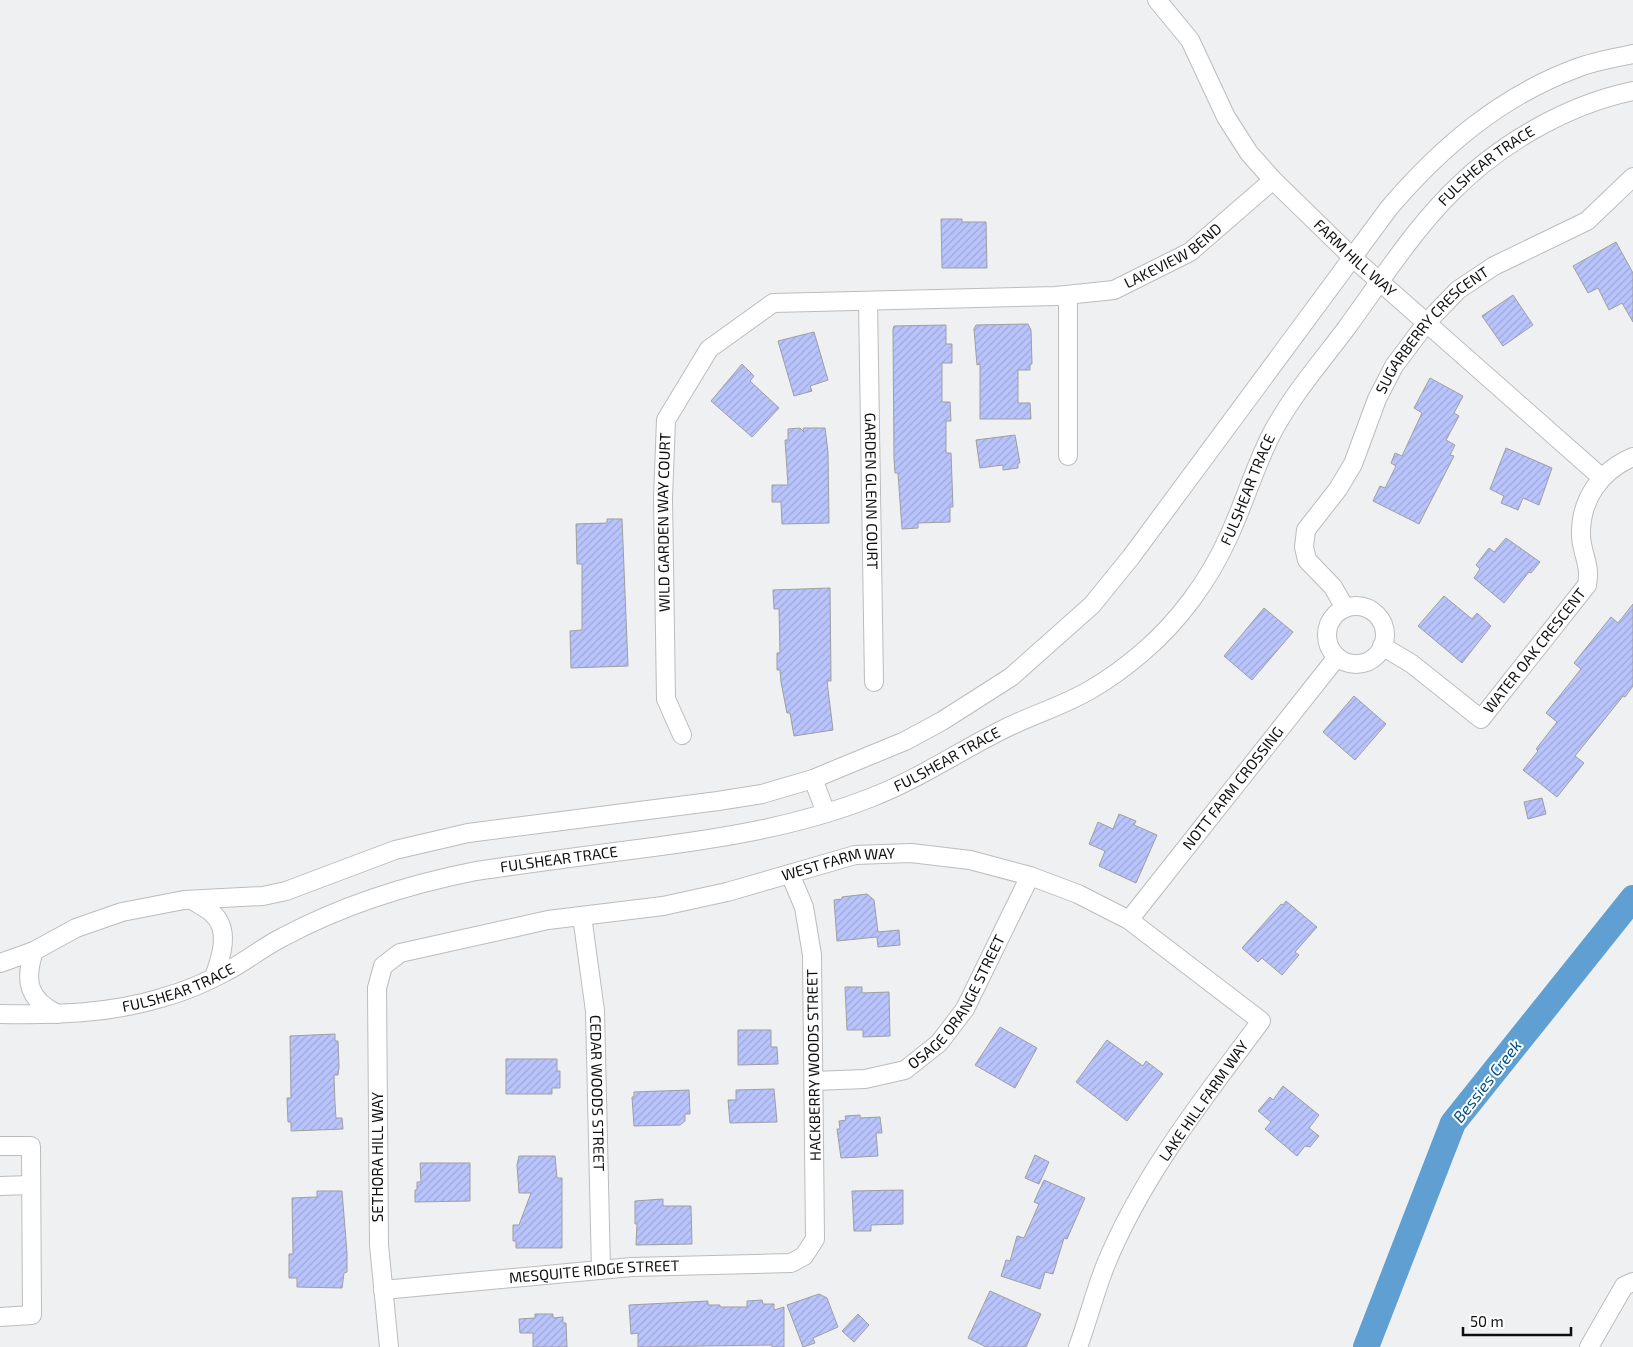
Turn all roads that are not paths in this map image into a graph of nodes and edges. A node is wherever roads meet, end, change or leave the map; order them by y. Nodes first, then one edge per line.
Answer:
1 (1157, 0) edge
2 (1633, 54) edge
3 (1633, 91) edge
4 (1633, 176) edge
5 (1273, 180) junction
6 (1353, 258) junction
7 (1381, 282) junction
8 (1062, 295) junction
9 (868, 301) junction
10 (1427, 322) junction
11 (1068, 456) dead end
12 (1633, 457) edge
13 (1601, 477) junction
14 (1344, 608) junction
15 (1382, 646) junction
16 (1336, 657) junction
17 (874, 682) dead end
18 (682, 735) dead end
19 (813, 779) junction
20 (826, 813) junction
21 (790, 874) junction
22 (1030, 876) junction
23 (192, 900) junction
24 (582, 916) junction
25 (1129, 920) junction
26 (34, 951) junction
27 (0, 963) edge
28 (383, 966) joint
29 (214, 977) junction
30 (0, 1014) edge
31 (58, 1015) junction
32 (1261, 1021) joint
33 (814, 1081) junction
34 (0, 1146) edge
35 (31, 1185) junction
36 (0, 1186) edge
37 (804, 1256) joint
38 (601, 1270) junction
39 (1633, 1282) edge
40 (384, 1290) junction
41 (0, 1317) edge
42 (389, 1347) edge
43 (1078, 1347) edge
44 (1589, 1347) edge

1 - 5 street, FARM HILL WAY
2 - 6 street
3 - 7 street, FULSHEAR TRACE
4 - 10 street, SUGARBERRY CRESCENT
5 - 6 street, FARM HILL WAY
5 - 8 street, LAKEVIEW BEND
6 - 7 street, FARM HILL WAY
6 - 19 street
7 - 10 street, FARM HILL WAY
7 - 20 street, FULSHEAR TRACE
8 - 9 street, WILD GARDEN WAY COURT
8 - 11 street
9 - 17 street, GARDEN GLENN COURT
9 - 18 street, WILD GARDEN WAY COURT
10 - 13 street, FARM HILL WAY
10 - 14 street, SUGARBERRY CRESCENT
12 - 13 street, WATER OAK CRESCENT
13 - 15 street, WATER OAK CRESCENT
14 - 15 street
14 - 16 street
15 - 16 street
16 - 25 street, NOTT FARM CROSSING
19 - 20 street
19 - 23 street
20 - 29 street, FULSHEAR TRACE
21 - 22 street, WEST FARM WAY
21 - 24 street, WEST FARM WAY
21 - 33 street, HACKBERRY WOODS STREET
22 - 25 street, WEST FARM WAY
22 - 33 street, OSAGE ORANGE STREET
23 - 26 street
23 - 29 street
24 - 28 street, WEST FARM WAY
24 - 38 street, CEDAR WOODS STREET
25 - 32 street, WEST FARM WAY
26 - 27 street
26 - 31 street
28 - 40 street, SETHORA HILL WAY
29 - 31 street, FULSHEAR TRACE
30 - 31 street, FULSHEAR TRACE
32 - 43 street, LAKE HILL FARM WAY
33 - 37 street, HACKBERRY WOODS STREET
34 - 35 street
35 - 36 street
35 - 41 street
37 - 38 street, MESQUITE RIDGE STREET
38 - 40 street, MESQUITE RIDGE STREET
39 - 44 street
40 - 42 street, SETHORA HILL WAY

